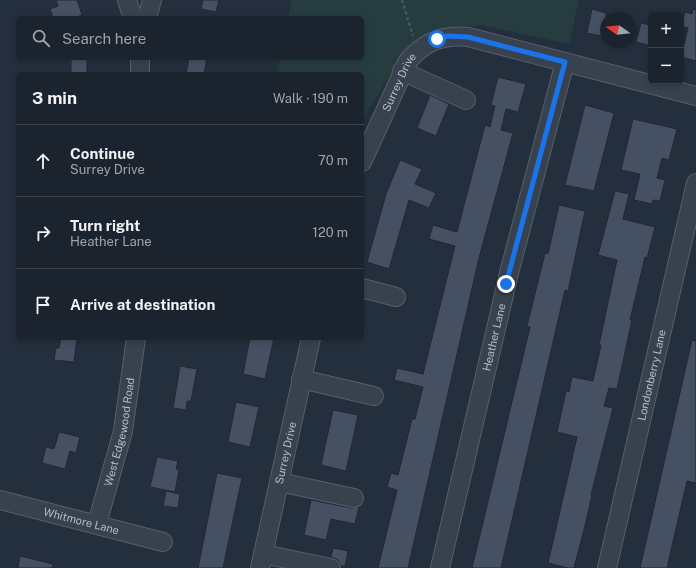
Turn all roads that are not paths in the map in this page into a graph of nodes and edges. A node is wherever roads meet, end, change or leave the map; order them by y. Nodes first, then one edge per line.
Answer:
1 (127, 0) edge
2 (152, 0) edge
3 (132, 16) edge
4 (148, 16) edge
5 (140, 60) edge
6 (565, 62) junction
7 (402, 71) junction
8 (140, 72) edge
9 (696, 96) edge
10 (466, 100) dead end
11 (364, 157) edge
12 (696, 183) edge
13 (364, 288) edge
14 (396, 296) dead end
15 (136, 340) edge
16 (311, 340) edge
17 (301, 379) junction
18 (374, 396) dead end
19 (279, 482) junction
20 (354, 498) dead end
21 (0, 500) edge
22 (97, 524) junction
23 (163, 542) dead end
24 (262, 561) edge
25 (331, 568) edge
26 (440, 568) edge
27 (607, 568) edge

1 - 3 street
2 - 4 street
5 - 8 street
6 - 7 street, Surrey Drive
6 - 9 street, Surrey Drive
6 - 26 street, Heather Lane
7 - 10 street
7 - 11 street, Surrey Drive
12 - 27 street, Londonberry Lane
13 - 14 street
15 - 22 street, West Edgewood Road
16 - 17 street, Surrey Drive
17 - 18 street
17 - 19 street, Surrey Drive
19 - 20 street
19 - 24 street, Surrey Drive
21 - 22 street, Whitmore Lane
22 - 23 street, Whitmore Lane
24 - 25 street

